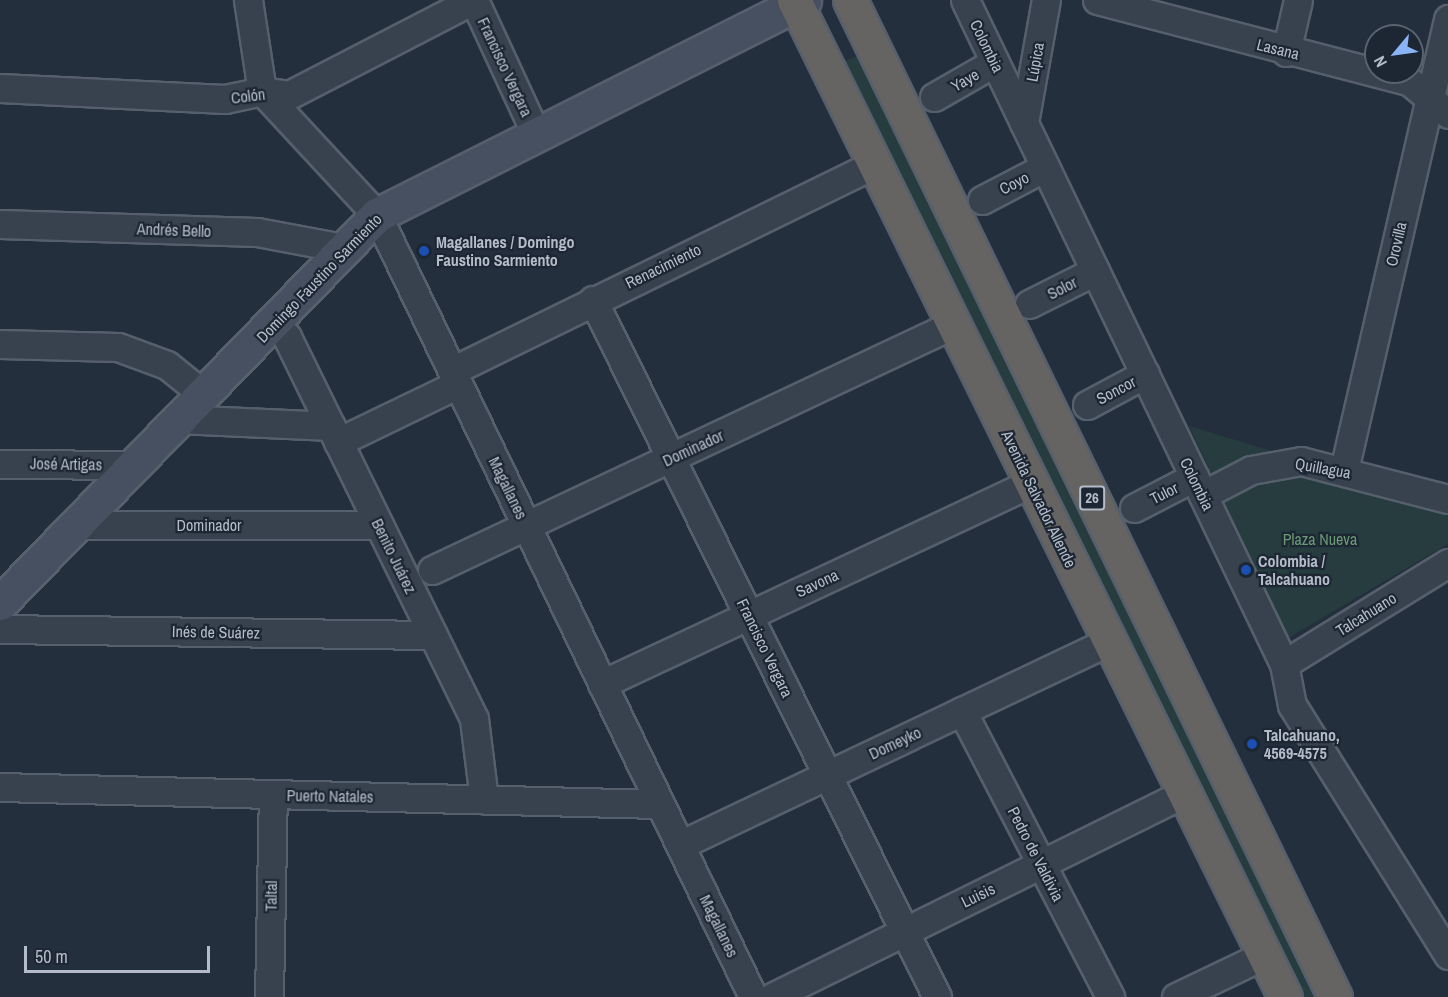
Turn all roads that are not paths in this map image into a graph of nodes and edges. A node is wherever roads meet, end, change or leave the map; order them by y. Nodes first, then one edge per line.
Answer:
1 (248, 0) edge
2 (474, 0) edge
3 (850, 0) edge
4 (965, 0) edge
5 (1046, 0) edge
6 (1097, 0) edge
7 (1298, 0) edge
8 (798, 1) edge
9 (1448, 19) edge
10 (1286, 52) junction
11 (995, 62) junction
12 (0, 88) edge
13 (262, 91) junction
14 (934, 97) dead end
15 (1439, 105) edge
16 (1024, 123) junction
17 (536, 134) junction
18 (874, 164) junction
19 (1045, 167) junction
20 (982, 200) dead end
21 (377, 215) junction
22 (0, 224) edge
23 (348, 249) junction
24 (1095, 271) junction
25 (594, 300) junction
26 (1029, 304) dead end
27 (275, 324) junction
28 (954, 324) junction
29 (0, 344) edge
30 (1145, 374) junction
31 (455, 377) junction
32 (203, 394) junction
33 (1087, 405) dead end
34 (178, 419) junction
35 (335, 434) junction
36 (671, 458) junction
37 (0, 464) edge
38 (132, 465) junction
39 (1344, 470) junction
40 (1032, 483) junction
41 (1198, 486) junction
42 (1448, 499) edge
43 (1134, 508) dead end
44 (75, 525) junction
45 (379, 525) junction
46 (527, 526) junction
47 (1448, 563) edge
48 (432, 570) dead end
49 (3, 596) edge
50 (748, 615) junction
51 (0, 629) edge
52 (433, 635) junction
53 (1109, 641) junction
54 (1284, 664) junction
55 (602, 684) junction
56 (962, 711) junction
57 (827, 775) junction
58 (0, 787) edge
59 (1184, 793) junction
60 (273, 794) junction
61 (484, 799) junction
62 (660, 804) junction
63 (680, 845) junction
64 (1041, 864) junction
65 (905, 931) junction
66 (1264, 955) junction
67 (1448, 955) edge
68 (269, 997) edge
69 (753, 997) edge
70 (772, 997) edge
71 (937, 997) edge
72 (1110, 997) edge
73 (1176, 997) edge
74 (1285, 997) edge
75 (1335, 997) edge

1 - 13 street
2 - 13 street, Colón
2 - 17 street, Francisco Vergara
3 - 75 highway, 26
4 - 11 street, Colombia
5 - 16 street, Lúpica
6 - 10 street, Lasana
7 - 10 street
8 - 17 main road, Domingo Faustino Sarmiento
8 - 18 highway, Avenida Salvador Allende
9 - 15 street, Orovilla
10 - 15 street, Lasana
11 - 14 street, Yaye
11 - 16 street, Colombia
12 - 13 street, Colón
13 - 21 street, Magallanes
15 - 39 street, Orovilla
16 - 19 street, Colombia
17 - 21 main road, Domingo Faustino Sarmiento
18 - 25 street, Renacimiento
18 - 28 highway, Avenida Salvador Allende
19 - 20 street, Coyo
19 - 24 street, Colombia
21 - 23 main road, Domingo Faustino Sarmiento
21 - 31 street, Magallanes
22 - 23 street, Andrés Bello
23 - 27 main road, Domingo Faustino Sarmiento
24 - 26 street, Solor
24 - 30 street, Colombia
25 - 31 street, Renacimiento
25 - 36 street, Francisco Vergara
27 - 32 main road, Domingo Faustino Sarmiento
27 - 35 street, Benito Juárez
28 - 36 street, Dominador
28 - 40 highway, Avenida Salvador Allende
29 - 32 street
30 - 33 street, Soncor
30 - 41 street, Colombia
31 - 35 street, Renacimiento
31 - 46 street, Magallanes
32 - 34 main road, Domingo Faustino Sarmiento
34 - 35 street, Renacimiento
34 - 38 main road, Domingo Faustino Sarmiento
35 - 45 street, Benito Juárez
36 - 46 street, Dominador
36 - 50 street, Francisco Vergara
37 - 38 street, José Artigas
38 - 44 main road, Domingo Faustino Sarmiento
39 - 41 street, Quillagua
39 - 42 street, Quillagua
40 - 50 street, Savona
40 - 53 highway, Avenida Salvador Allende
41 - 43 street, Tulor
41 - 54 street, Colombia
44 - 45 street, Dominador
44 - 49 main road, Domingo Faustino Sarmiento
45 - 52 street, Benito Juárez
46 - 48 street, Dominador
46 - 55 street, Magallanes
47 - 54 street, Talcahuano
50 - 55 street, Savona
50 - 57 street, Francisco Vergara
51 - 52 street, Inés de Suárez
52 - 61 street, Benito Juárez
53 - 56 street, Domeyko
53 - 59 highway, Avenida Salvador Allende
54 - 67 street, Colombia
55 - 62 street, Magallanes
56 - 57 street, Domeyko
56 - 64 street, Pedro de Valdivia
57 - 63 street, Domeyko
57 - 65 street, Francisco Vergara
58 - 60 street, Puerto Natales
59 - 64 street, Luisis
59 - 66 highway, Avenida Salvador Allende
60 - 61 street, Puerto Natales
60 - 68 street, Taltal
61 - 62 street, Puerto Natales
62 - 63 street, Magallanes
63 - 69 street, Magallanes
64 - 65 street, Luisis
64 - 72 street, Pedro de Valdivia
65 - 70 street, Luisis
65 - 71 street, Francisco Vergara
66 - 73 street
66 - 74 highway, Avenida Salvador Allende

